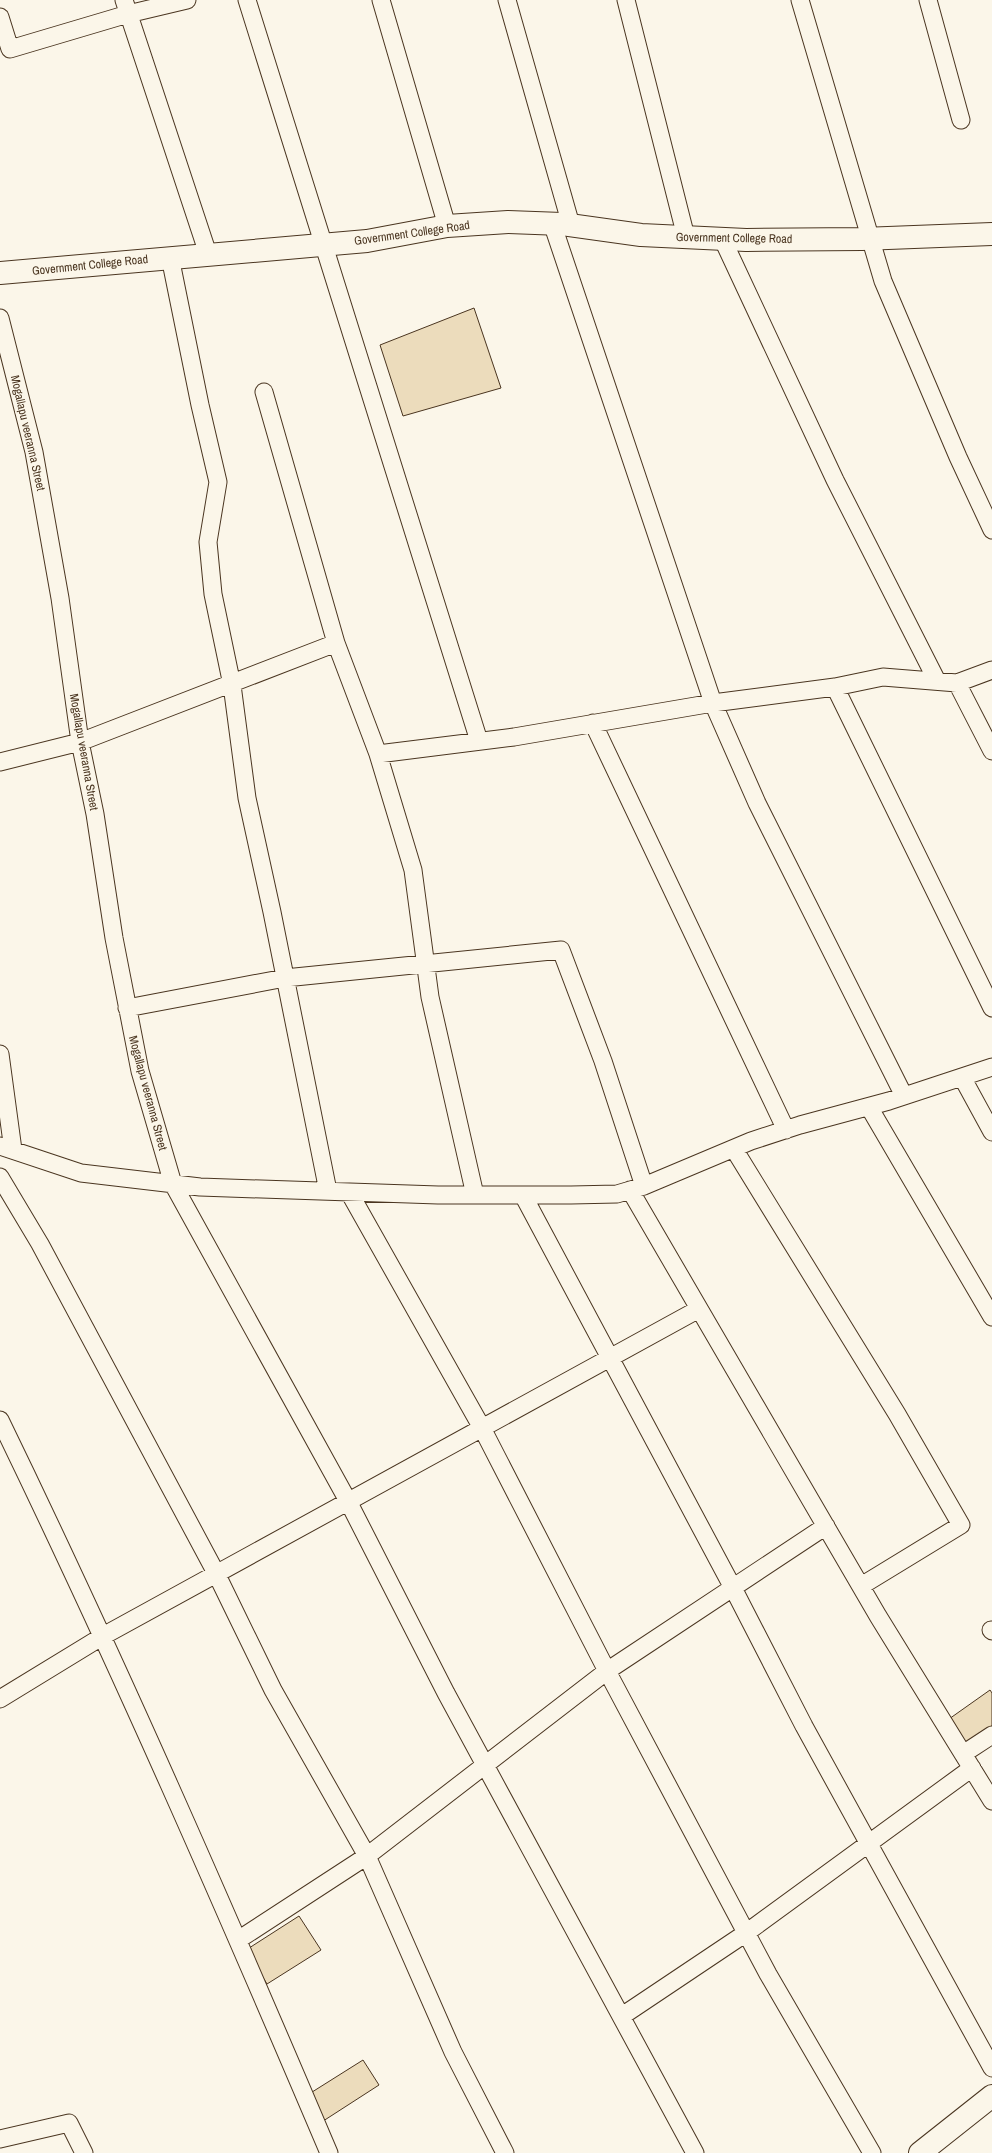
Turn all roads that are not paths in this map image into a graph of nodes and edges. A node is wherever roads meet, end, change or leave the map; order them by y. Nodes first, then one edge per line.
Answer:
1 (187, 0) edge
2 (247, 0) edge
3 (381, 0) edge
4 (507, 0) edge
5 (626, 0) edge
6 (800, 0) edge
7 (928, 0) edge
8 (126, 7) edge
9 (0, 17) edge
10 (961, 120) dead end
11 (562, 224) junction
12 (447, 226) junction
13 (992, 234) edge
14 (686, 237) junction
15 (722, 238) junction
16 (871, 239) junction
17 (325, 244) junction
18 (208, 254) junction
19 (170, 257) junction
20 (0, 273) edge
21 (0, 318) edge
22 (264, 392) dead end
23 (992, 530) edge
24 (336, 643) junction
25 (992, 670) edge
26 (937, 681) junction
27 (957, 683) junction
28 (232, 685) junction
29 (835, 686) junction
30 (713, 703) junction
31 (593, 723) junction
32 (479, 741) junction
33 (80, 742) junction
34 (992, 751) edge
35 (378, 754) junction
36 (0, 762) edge
37 (426, 964) junction
38 (286, 978) junction
39 (127, 1008) junction
40 (992, 1008) edge
41 (0, 1054) edge
42 (992, 1067) edge
43 (962, 1077) junction
44 (904, 1096) junction
45 (869, 1107) junction
46 (786, 1130) junction
47 (992, 1132) edge
48 (734, 1149) junction
49 (4, 1150) edge
50 (0, 1177) edge
51 (173, 1184) junction
52 (637, 1188) junction
53 (328, 1191) junction
54 (348, 1192) junction
55 (475, 1195) junction
56 (522, 1195) junction
57 (699, 1309) junction
58 (992, 1317) edge
59 (610, 1357) junction
60 (0, 1420) edge
61 (482, 1428) junction
62 (4, 1439) edge
63 (348, 1501) junction
64 (826, 1526) junction
65 (216, 1573) junction
66 (860, 1586) junction
67 (733, 1588) junction
68 (103, 1636) junction
69 (607, 1671) junction
70 (0, 1698) edge
71 (992, 1735) edge
72 (967, 1761) junction
73 (485, 1765) junction
74 (992, 1801) edge
75 (868, 1842) junction
76 (367, 1856) junction
77 (746, 1933) junction
78 (238, 1940) junction
79 (622, 2016) junction
80 (992, 2068) edge
81 (992, 2096) edge
82 (0, 2139) edge
83 (84, 2153) edge
84 (329, 2153) edge
85 (505, 2153) edge
86 (695, 2153) edge
87 (872, 2153) edge
88 (920, 2153) edge

1 - 8 street
2 - 17 street
3 - 12 street
4 - 11 street
5 - 14 street
6 - 16 street
7 - 10 street
8 - 9 street
8 - 18 street
11 - 12 main road, Government College Road
11 - 14 main road, Government College Road
11 - 30 street
12 - 17 main road, Government College Road
13 - 16 main road, Government College Road
14 - 15 main road, Government College Road
15 - 16 main road, Government College Road
15 - 26 street
16 - 23 street
17 - 18 main road, Government College Road
17 - 32 street
18 - 19 main road, Government College Road
19 - 20 main road, Government College Road
19 - 28 street
21 - 33 street, Mogallapu veeranna Street
22 - 24 street
24 - 28 street
24 - 35 street
25 - 27 street
26 - 27 street
26 - 29 street
27 - 34 street
28 - 33 street
28 - 38 street
29 - 30 street
29 - 40 street
30 - 31 street
30 - 44 street
31 - 32 street
31 - 46 street
32 - 35 street
33 - 36 street
33 - 39 street, Mogallapu veeranna Street
35 - 37 street
37 - 38 street
37 - 52 street
37 - 55 street
38 - 39 street
38 - 53 street
39 - 51 street, Mogallapu veeranna Street
41 - 49 street
42 - 43 street
43 - 44 street
43 - 47 street
44 - 45 street
45 - 46 street
45 - 58 street
46 - 48 street
48 - 52 street
48 - 66 street
49 - 51 street
50 - 65 street
51 - 53 street
51 - 63 street, Mogallapu veeranna Street
52 - 56 street
52 - 57 street
53 - 54 street
54 - 55 street
54 - 61 street
55 - 56 street
56 - 59 street
57 - 59 street
57 - 64 street
59 - 61 street
59 - 67 street
60 - 62 street
61 - 63 street
61 - 69 street
62 - 68 street
63 - 65 street
63 - 73 street, Mogallapu veeranna Street
64 - 66 street
64 - 67 street
65 - 68 street
65 - 76 street
66 - 72 street
67 - 69 street
67 - 75 street
68 - 70 street
68 - 78 street
69 - 73 street
69 - 77 street
71 - 72 street
72 - 74 street
72 - 75 street
73 - 76 street
73 - 79 street, Mogallapu veeranna Street
75 - 77 street
75 - 80 street
76 - 78 street
76 - 85 street
77 - 79 street
77 - 87 street
78 - 84 street
79 - 86 street, Mogallapu veeranna Street
81 - 88 main road
82 - 83 street

